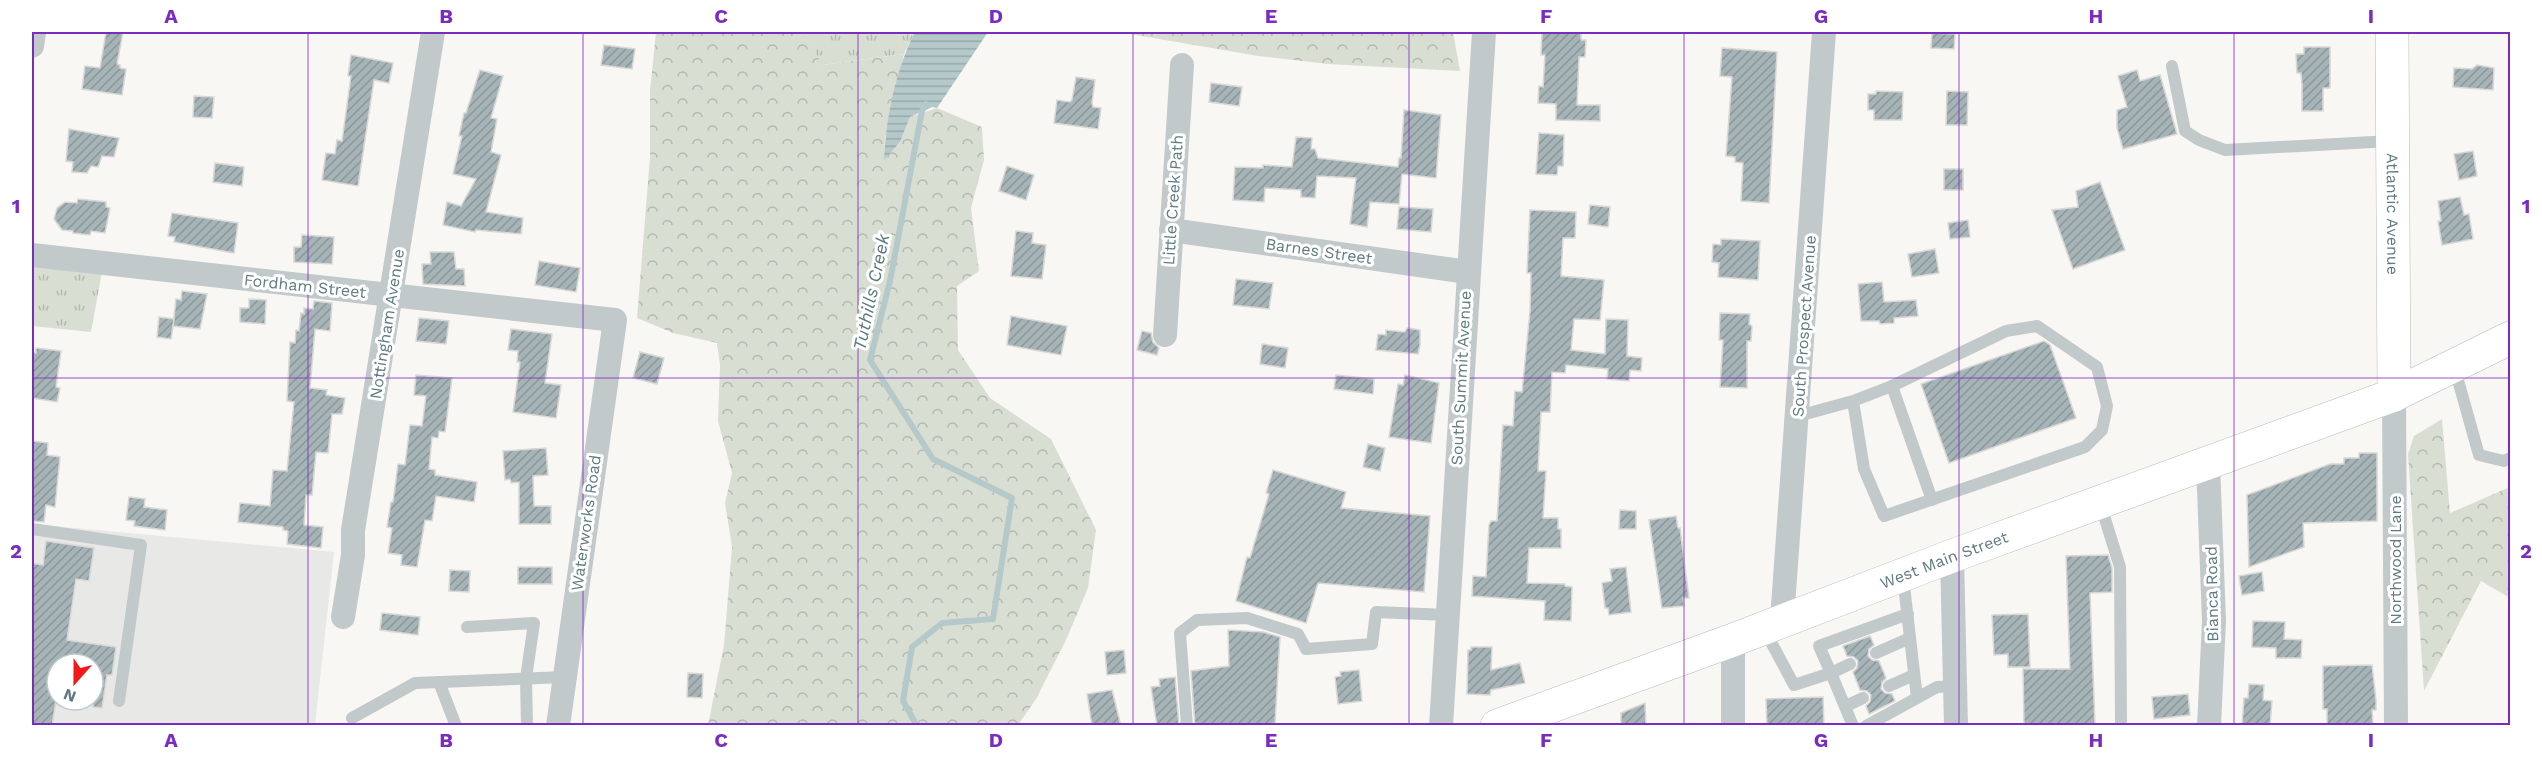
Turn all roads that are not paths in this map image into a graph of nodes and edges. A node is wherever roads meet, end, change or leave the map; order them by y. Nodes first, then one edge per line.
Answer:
1 (34, 32) edge
2 (433, 32) edge
3 (1484, 32) edge
4 (1824, 32) edge
5 (2392, 32) edge
6 (32, 46) edge
7 (1182, 64) dead end
8 (2172, 66) dead end
9 (2393, 141) junction
10 (1171, 230) junction
11 (32, 255) edge
12 (1468, 272) junction
13 (392, 295) junction
14 (615, 320) joint
15 (1165, 335) dead end
16 (2511, 338) edge
17 (2454, 366) junction
18 (1892, 386) junction
19 (2394, 396) junction
20 (1853, 401) junction
21 (1798, 416) junction
22 (2511, 458) edge
23 (2208, 463) junction
24 (1932, 500) junction
25 (2100, 502) junction
26 (32, 529) edge
27 (1952, 556) junction
28 (1902, 575) junction
29 (1908, 614) junction
30 (1447, 615) junction
31 (343, 617) dead end
32 (1773, 624) junction
33 (467, 627) dead end
34 (1910, 638) junction
35 (1733, 640) junction
36 (1876, 653) dead end
37 (1850, 664) dead end
38 (1831, 673) junction
39 (1914, 675) junction
40 (565, 677) junction
41 (526, 678) junction
42 (439, 682) junction
43 (1889, 686) dead end
44 (1955, 686) junction
45 (1863, 698) dead end
46 (1917, 698) junction
47 (119, 701) dead end
48 (1846, 706) junction
49 (352, 718) dead end
50 (1504, 725) edge
51 (456, 726) edge
52 (527, 726) edge
53 (558, 726) edge
54 (1186, 726) edge
55 (1441, 726) edge
56 (1733, 726) edge
57 (1853, 726) edge
58 (1866, 726) edge
59 (1956, 726) edge
60 (2121, 726) edge
61 (2209, 726) edge
62 (2396, 726) edge

1 - 6 street
2 - 13 street, Nottingham Avenue
3 - 12 street, South Summit Avenue
4 - 21 street, South Prospect Avenue
5 - 9 main road, Atlantic Avenue
7 - 10 street, Little Creek Path
8 - 9 lane
9 - 19 main road, Atlantic Avenue
10 - 12 street, Barnes Street
10 - 15 street, Little Creek Path
11 - 13 street, Fordham Street
12 - 30 street, South Summit Avenue
13 - 14 street, Fordham Street
13 - 31 street, Nottingham Avenue
14 - 40 street, Waterworks Road
16 - 17 main road, West Main Street
17 - 19 main road, West Main Street
17 - 22 lane
18 - 20 lane
18 - 24 lane
18 - 24 lane
19 - 23 main road, West Main Street
19 - 62 street, Northwood Lane
20 - 21 lane
20 - 24 lane
21 - 32 street, South Prospect Avenue
23 - 25 main road, West Main Street
23 - 61 street, Bianca Road
25 - 27 main road, West Main Street
25 - 60 lane
26 - 47 lane
27 - 28 main road, West Main Street
27 - 44 street
28 - 29 lane
28 - 32 main road, West Main Street
29 - 34 lane
29 - 38 lane
30 - 54 lane
30 - 55 street, South Summit Avenue
32 - 35 main road, West Main Street
32 - 38 lane
33 - 41 lane
34 - 36 lane
34 - 39 lane
35 - 50 main road, West Main Street
35 - 56 street
37 - 38 lane
38 - 48 lane
39 - 43 lane
39 - 46 lane
40 - 41 lane
40 - 53 street, Waterworks Road
41 - 42 lane
41 - 52 lane
42 - 49 lane
42 - 51 lane
44 - 46 lane
44 - 59 street
45 - 48 lane
46 - 58 lane
48 - 57 lane

